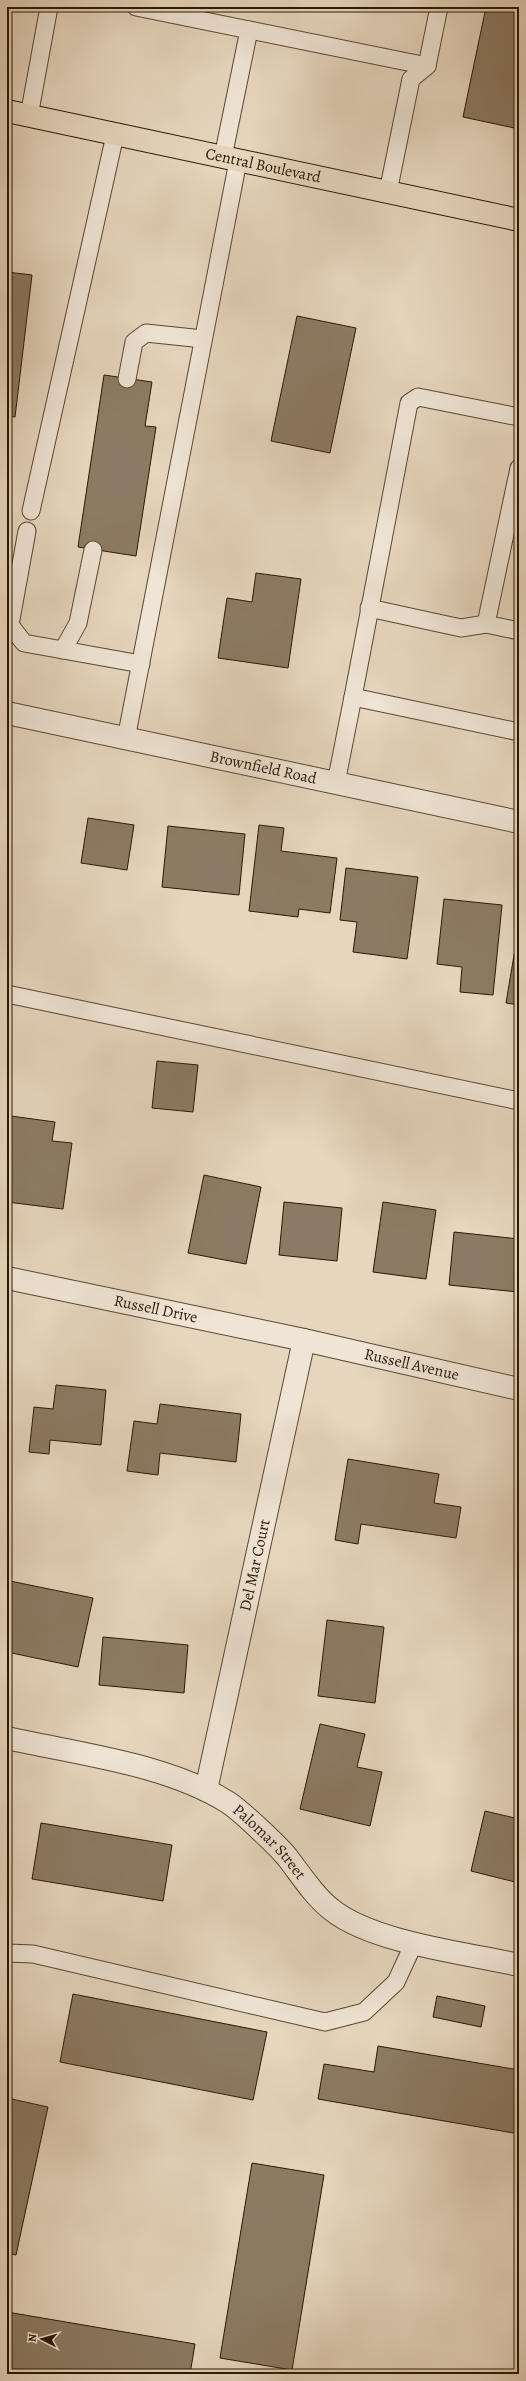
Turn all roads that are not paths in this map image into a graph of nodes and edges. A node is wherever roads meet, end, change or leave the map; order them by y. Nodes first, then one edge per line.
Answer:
1 (49, 7) edge
2 (136, 7) edge
3 (439, 7) edge
4 (191, 13) edge
5 (249, 30) junction
6 (427, 66) junction
7 (7, 111) edge
8 (29, 116) junction
9 (115, 135) junction
10 (231, 159) junction
11 (388, 192) junction
12 (519, 220) edge
13 (204, 340) junction
14 (127, 378) dead end
15 (519, 417) edge
16 (519, 468) edge
17 (31, 511) dead end
18 (27, 532) dead end
19 (93, 550) dead end
20 (369, 608) junction
21 (486, 624) junction
22 (519, 631) edge
23 (63, 650) junction
24 (140, 664) junction
25 (353, 697) junction
26 (7, 713) edge
27 (519, 732) edge
28 (126, 739) junction
29 (336, 783) junction
30 (519, 822) edge
31 (7, 994) edge
32 (519, 1101) edge
33 (7, 1278) edge
34 (304, 1340) junction
35 (519, 1389) edge
36 (7, 1738) edge
37 (206, 1790) junction
38 (414, 1943) junction
39 (7, 1953) edge
40 (519, 1965) edge

1 - 8 lane
2 - 4 lane
3 - 6 lane
4 - 5 lane
5 - 6 lane
5 - 10 lane
6 - 11 lane
7 - 8 main road, Central Boulevard
8 - 9 main road, Central Boulevard
9 - 10 main road, Central Boulevard
9 - 17 lane
10 - 11 main road, Central Boulevard
10 - 13 lane
11 - 12 main road, Central Boulevard
13 - 14 lane
13 - 24 lane
15 - 20 lane
16 - 21 lane
18 - 23 lane
19 - 23 lane
20 - 21 lane
20 - 25 lane
21 - 22 lane
23 - 24 lane
24 - 28 lane
25 - 27 lane
25 - 29 lane
26 - 28 street, Brownfield Road
28 - 29 street, Brownfield Road
29 - 30 street, Brownfield Road
31 - 32 lane
33 - 34 street, Russell Drive
34 - 35 street, Russell Avenue
34 - 37 street, Del Mar Court
36 - 37 street, Palomar Street
37 - 38 street, Palomar Street
38 - 39 lane
38 - 40 street, Palomar Street

